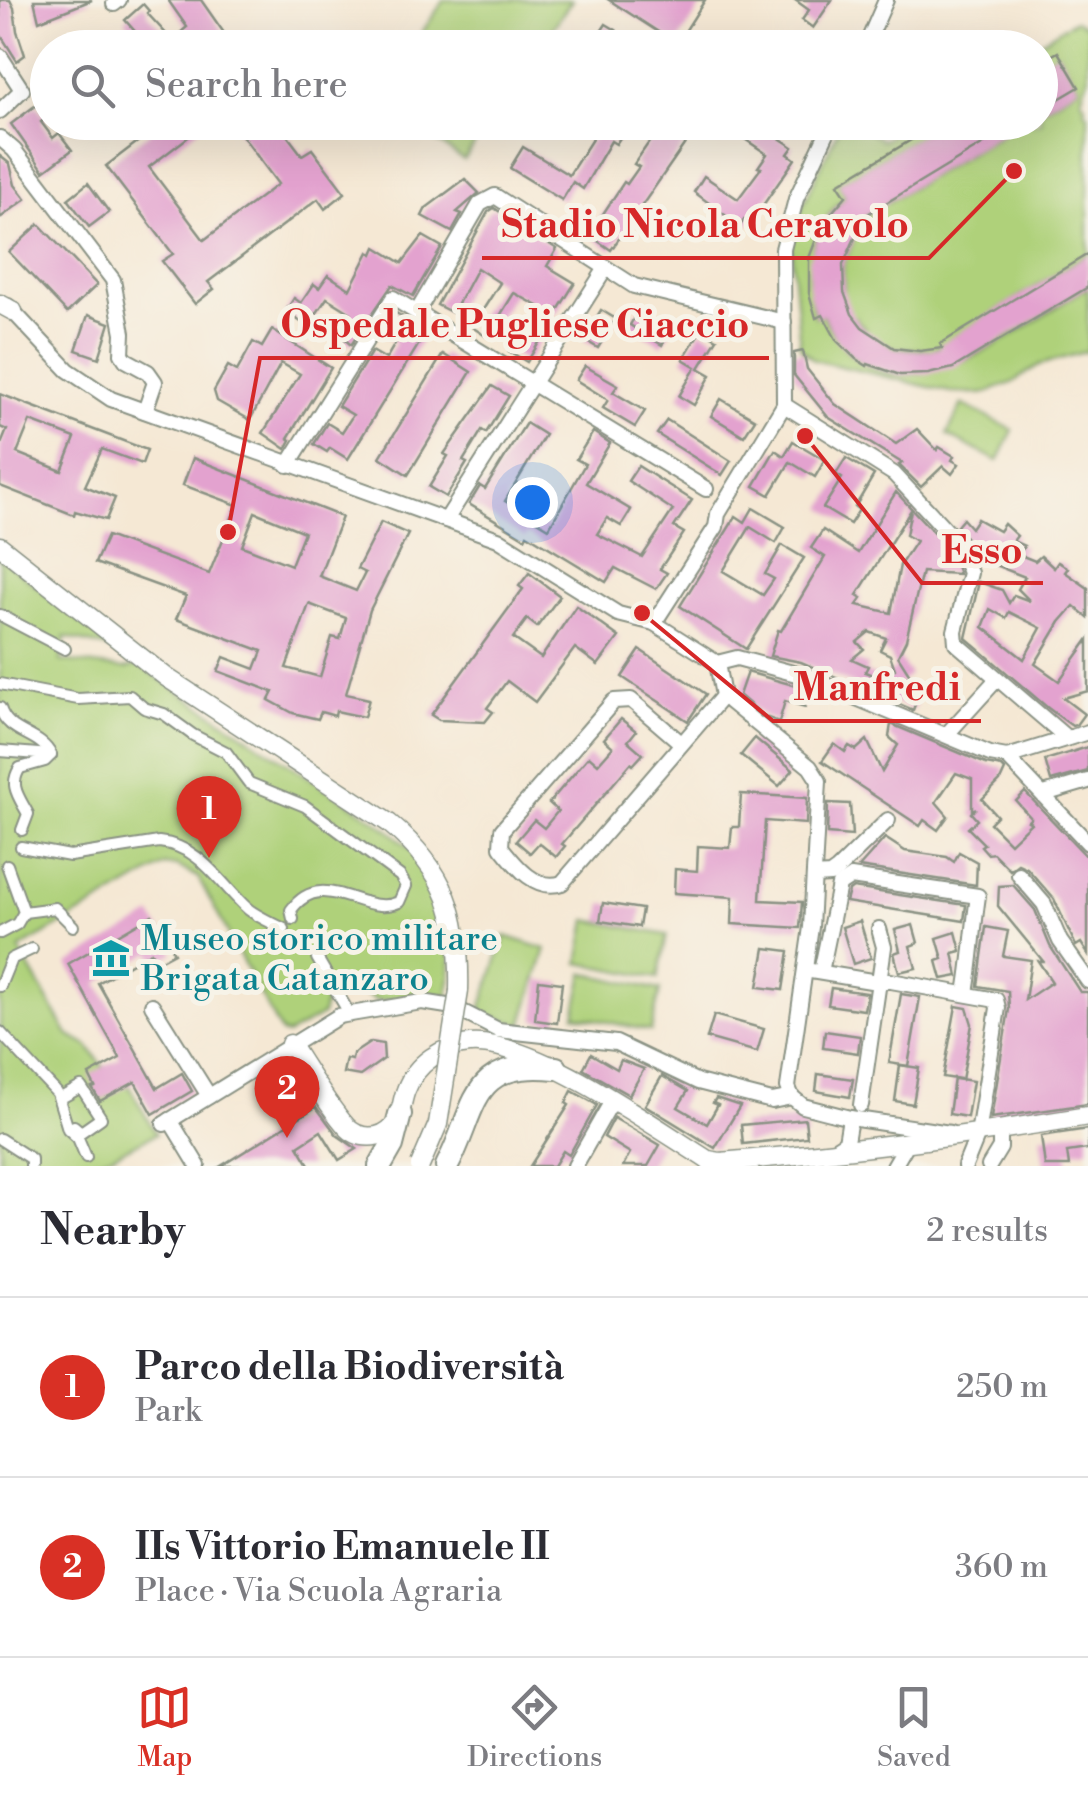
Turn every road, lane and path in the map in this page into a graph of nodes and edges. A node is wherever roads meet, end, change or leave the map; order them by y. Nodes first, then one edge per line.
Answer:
1 (886, 0) edge
2 (873, 30) edge
3 (0, 56) edge
4 (0, 111) edge
5 (0, 138) edge
6 (824, 140) edge
7 (606, 268) junction
8 (4, 304) edge
9 (417, 312) junction
10 (784, 322) junction
11 (534, 383) junction
12 (784, 405) junction
13 (145, 410) junction
14 (288, 465) junction
15 (706, 488) dead end
16 (446, 520) junction
17 (0, 546) edge
18 (0, 614) edge
19 (654, 623) junction
20 (64, 649) dead end
21 (717, 663) junction
22 (997, 680) junction
23 (0, 684) edge
24 (723, 696) junction
25 (0, 708) edge
26 (1088, 732) edge
27 (948, 733) junction
28 (1067, 738) junction
29 (680, 742) junction
30 (0, 751) edge
31 (51, 755) junction
32 (1007, 757) junction
33 (1088, 781) edge
34 (1044, 794) junction
35 (888, 820) dead end
36 (22, 830) dead end
37 (1088, 843) edge
38 (21, 847) dead end
39 (7, 865) dead end
40 (1019, 875) dead end
41 (814, 876) junction
42 (24, 912) junction
43 (292, 918) dead end
44 (74, 926) dead end
45 (284, 929) dead end
46 (878, 929) dead end
47 (0, 933) edge
48 (32, 949) dead end
49 (318, 958) dead end
50 (805, 970) junction
51 (821, 972) junction
52 (880, 982) junction
53 (1088, 982) edge
54 (0, 986) edge
55 (966, 993) junction
56 (152, 1005) dead end
57 (348, 1014) junction
58 (0, 1032) edge
59 (290, 1044) junction
60 (556, 1068) junction
61 (209, 1096) junction
62 (792, 1097) junction
63 (612, 1101) junction
64 (861, 1106) dead end
65 (400, 1114) junction
66 (1088, 1116) edge
67 (850, 1118) junction
68 (1000, 1131) junction
69 (972, 1135) junction
70 (0, 1140) edge
71 (908, 1142) junction
72 (829, 1152) junction
73 (86, 1157) dead end
74 (710, 1163) edge
75 (739, 1163) edge
76 (31, 1166) edge
77 (198, 1166) edge
78 (380, 1166) edge
79 (420, 1166) edge
80 (447, 1166) edge
81 (576, 1166) edge
82 (894, 1166) edge
83 (964, 1166) edge
84 (989, 1166) edge

1 - 2 street
3 - 4 street
5 - 13 street
6 - 10 street
7 - 9 street
7 - 10 street
7 - 11 street
8 - 13 street
9 - 11 street
9 - 14 street
10 - 12 street
11 - 15 street
11 - 16 street
12 - 19 street
12 - 22 street
13 - 14 street
14 - 16 street
16 - 19 street
17 - 79 street, bridge
18 - 20 street
19 - 21 street
21 - 24 street
21 - 27 street
22 - 27 street
22 - 28 street
23 - 25 street
23 - 43 street
24 - 29 street
24 - 41 street
25 - 31 street
26 - 28 street
27 - 32 street
28 - 32 street
29 - 29 street
30 - 31 street
31 - 36 street
32 - 34 street
33 - 34 street
34 - 37 street
35 - 41 street
38 - 45 street
39 - 42 street
40 - 53 street
41 - 50 street
42 - 44 street
42 - 47 street
46 - 52 street
48 - 54 street
49 - 57 street
50 - 51 street
50 - 62 street
51 - 52 street
51 - 55 street
52 - 55 street
52 - 64 street
55 - 69 street
56 - 61 street
57 - 59 street
57 - 62 street
58 - 73 street
59 - 61 street
59 - 65 street
60 - 63 street
60 - 65 street
60 - 80 highway
61 - 77 street
62 - 67 street
63 - 74 street
63 - 81 street
65 - 78 highway
66 - 68 street
67 - 69 street
67 - 72 street
68 - 69 street
68 - 84 street
69 - 71 street
69 - 83 street
70 - 76 street
71 - 72 street
71 - 82 street
72 - 75 street
74 - 75 street

